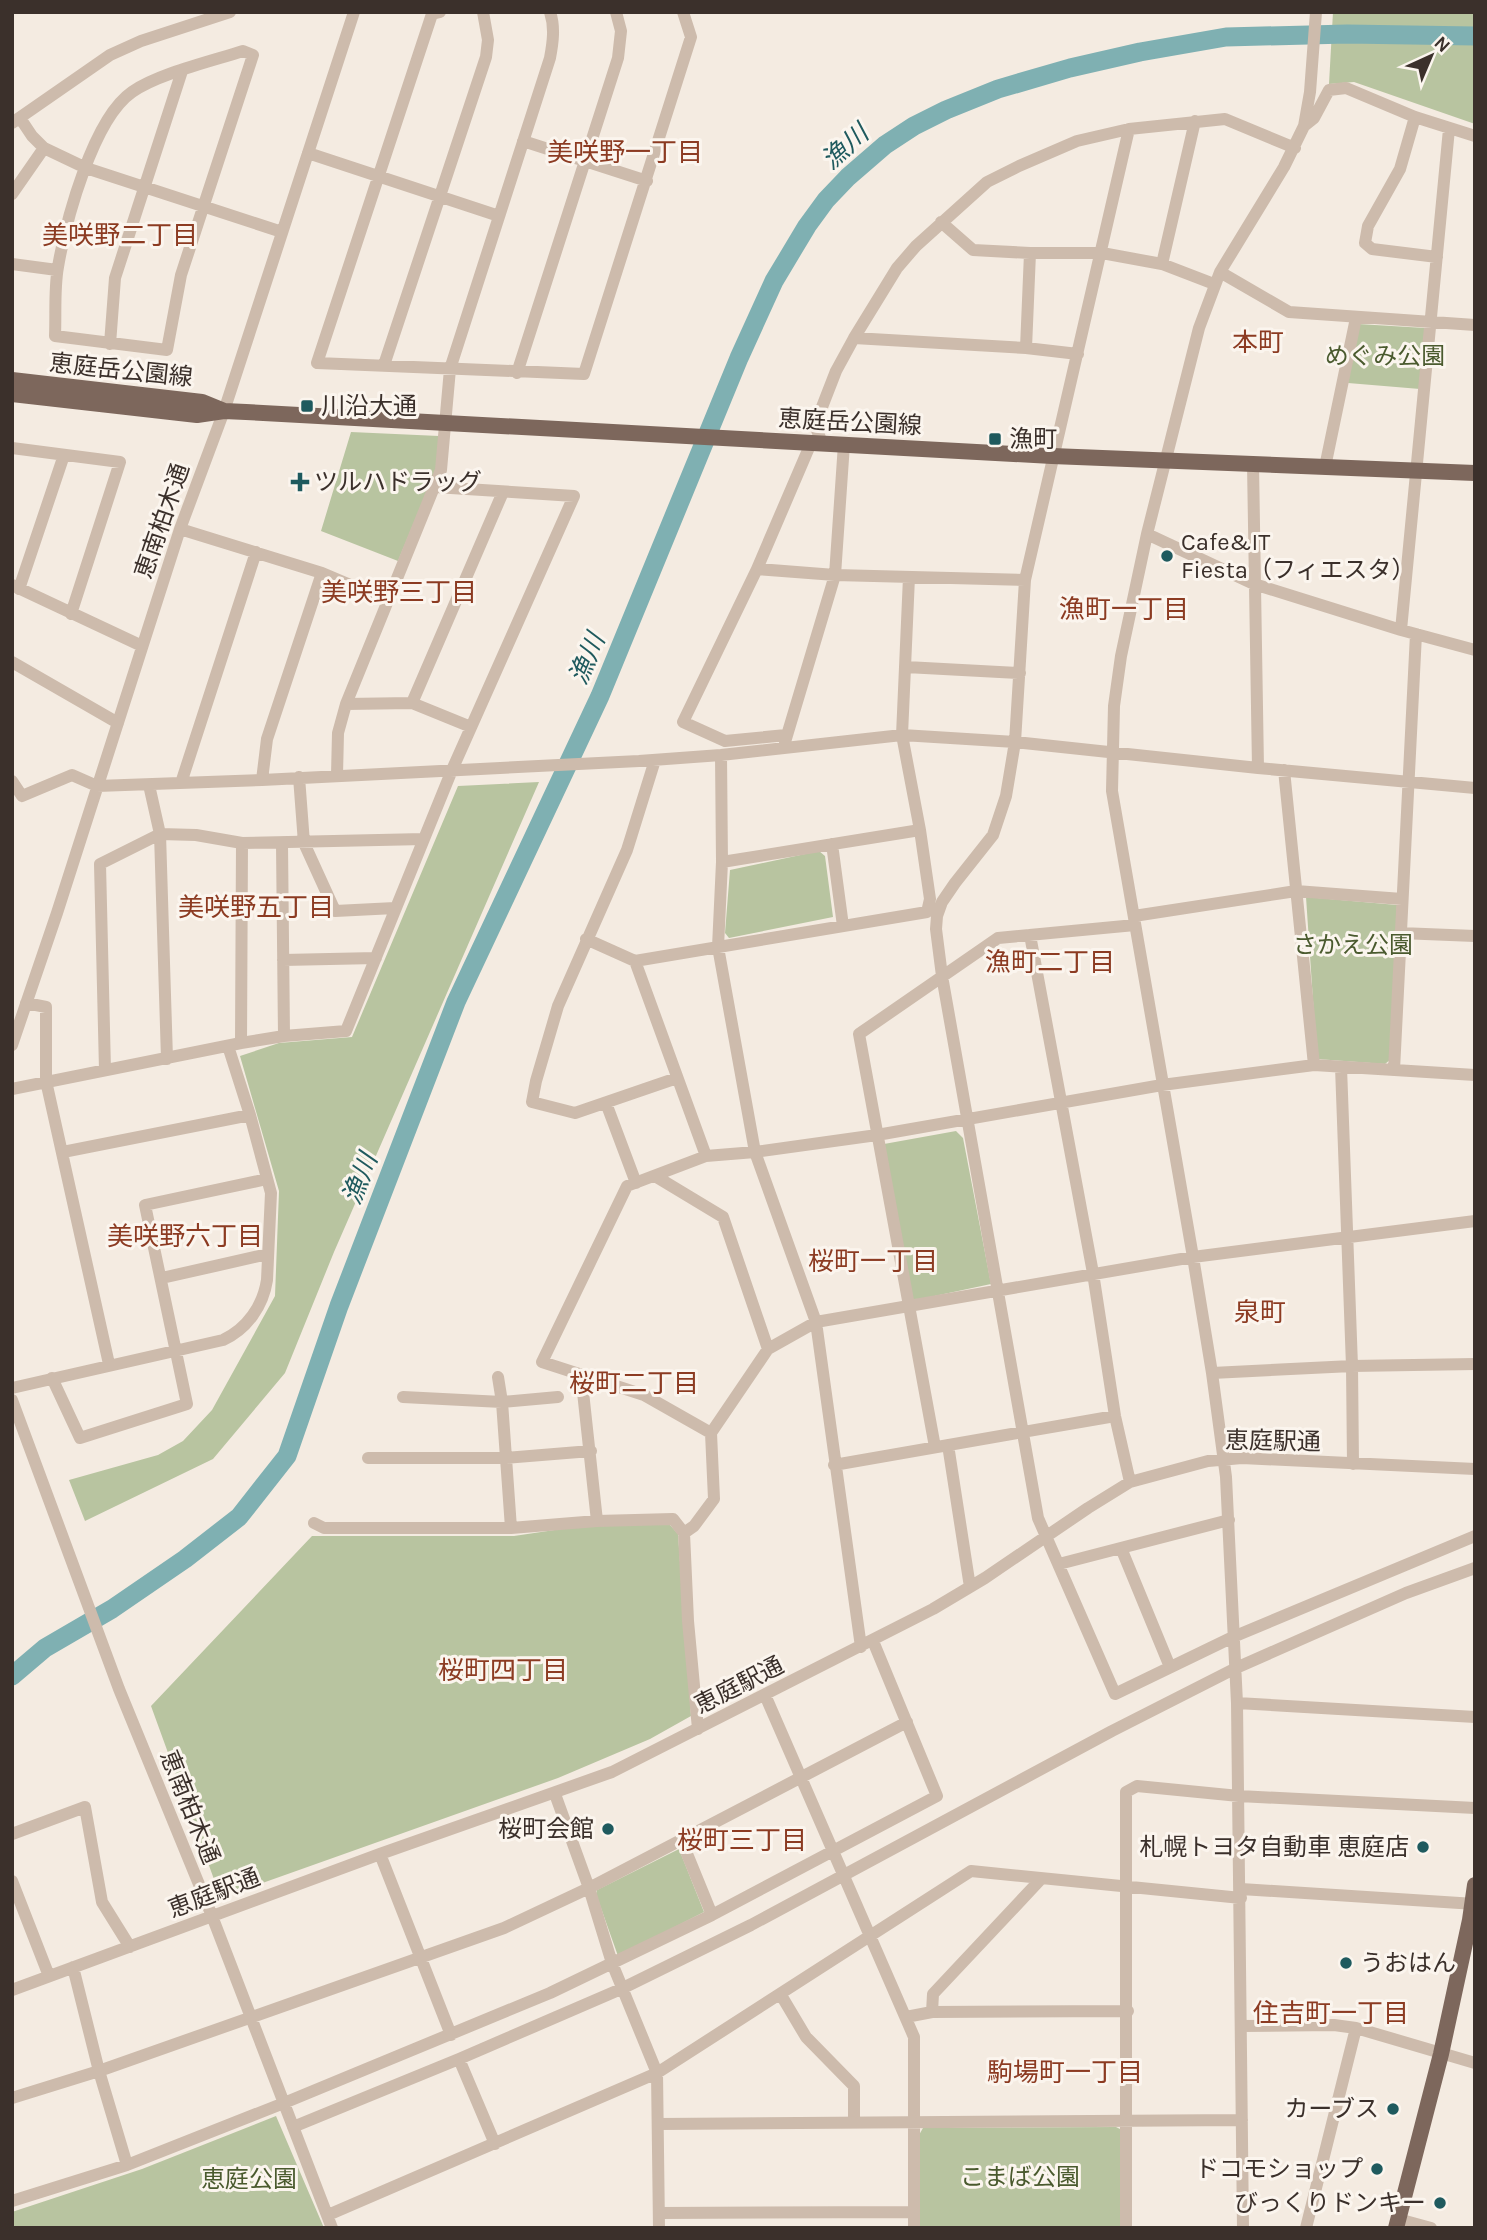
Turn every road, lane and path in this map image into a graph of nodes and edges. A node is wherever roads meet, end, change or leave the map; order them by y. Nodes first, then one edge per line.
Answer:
1 (230, 12) edge
2 (354, 12) edge
3 (440, 12) edge
4 (482, 12) edge
5 (550, 12) edge
6 (617, 12) edge
7 (683, 12) edge
8 (1315, 12) edge
9 (182, 71) junction
10 (1415, 117) junction
11 (16, 120) edge
12 (1195, 121) junction
13 (1304, 126) junction
14 (1129, 129) junction
15 (1449, 129) junction
16 (1475, 136) edge
17 (523, 141) junction
18 (44, 148) junction
19 (1295, 148) junction
20 (308, 153) junction
21 (584, 160) junction
22 (86, 169) junction
23 (380, 175) junction
24 (647, 181) junction
25 (145, 187) junction
26 (12, 194) edge
27 (440, 195) junction
28 (204, 205) junction
29 (499, 216) junction
30 (941, 222) junction
31 (282, 232) junction
32 (1030, 253) junction
33 (1102, 253) junction
34 (1437, 257) junction
35 (12, 264) edge
36 (1162, 264) junction
37 (57, 270) junction
38 (1217, 278) junction
39 (1356, 318) junction
40 (1432, 321) junction
41 (1475, 325) edge
42 (854, 338) junction
43 (110, 344) junction
44 (1026, 348) junction
45 (1078, 354) junction
46 (384, 365) junction
47 (450, 369) junction
48 (517, 373) junction
49 (12, 380) edge
50 (12, 394) edge
51 (224, 411) junction
52 (446, 421) junction
53 (816, 443) junction
54 (844, 444) junction
55 (12, 448) edge
56 (64, 455) junction
57 (1052, 456) junction
58 (1166, 460) junction
59 (1253, 464) junction
60 (1325, 467) junction
61 (1417, 471) junction
62 (1475, 473) edge
63 (435, 487) junction
64 (503, 492) junction
65 (180, 529) junction
66 (1147, 534) junction
67 (256, 552) junction
68 (757, 569) junction
69 (322, 573) junction
70 (835, 575) junction
71 (909, 577) junction
72 (1025, 580) junction
73 (1254, 584) junction
74 (15, 587) edge
75 (388, 601) junction
76 (71, 614) junction
77 (1401, 630) junction
78 (1416, 634) junction
79 (142, 646) junction
80 (1475, 650) edge
81 (12, 662) edge
82 (906, 667) junction
83 (1020, 673) junction
84 (412, 703) junction
85 (346, 704) junction
86 (118, 723) junction
87 (471, 727) junction
88 (902, 735) junction
89 (785, 742) junction
90 (1015, 742) junction
91 (1113, 751) junction
92 (721, 755) junction
93 (655, 760) junction
94 (1258, 768) junction
95 (452, 770) junction
96 (1283, 770) junction
97 (337, 775) junction
98 (299, 777) junction
99 (262, 780) junction
100 (12, 781) edge
101 (1409, 782) junction
102 (181, 783) junction
103 (149, 785) junction
104 (97, 786) junction
105 (1475, 788) edge
106 (920, 830) junction
107 (160, 834) junction
108 (424, 839) junction
109 (303, 843) junction
110 (242, 844) junction
111 (282, 844) junction
112 (832, 844) junction
113 (722, 862) junction
114 (1296, 891) junction
115 (1402, 899) junction
116 (395, 908) junction
117 (1134, 920) junction
118 (843, 926) junction
119 (1400, 933) junction
120 (1030, 935) junction
121 (1475, 936) edge
122 (586, 939) junction
123 (718, 947) junction
124 (376, 958) junction
125 (283, 960) junction
126 (635, 961) junction
127 (942, 976) junction
128 (26, 1003) junction
129 (284, 1036) junction
130 (234, 1044) junction
131 (12, 1045) edge
132 (167, 1059) junction
133 (1314, 1065) junction
134 (1341, 1067) junction
135 (104, 1070) junction
136 (1394, 1070) junction
137 (1475, 1075) edge
138 (677, 1078) junction
139 (46, 1081) junction
140 (1161, 1085) junction
141 (12, 1088) edge
142 (606, 1103) junction
143 (1060, 1104) junction
144 (250, 1115) junction
145 (968, 1119) junction
146 (877, 1135) junction
147 (63, 1152) junction
148 (755, 1152) junction
149 (706, 1156) junction
150 (655, 1176) junction
151 (267, 1179) junction
152 (636, 1183) junction
153 (1475, 1221) edge
154 (1348, 1237) junction
155 (268, 1254) junction
156 (1193, 1257) junction
157 (1093, 1273) junction
158 (162, 1278) junction
159 (998, 1292) junction
160 (910, 1304) junction
161 (816, 1322) junction
162 (177, 1349) junction
163 (768, 1349) junction
164 (109, 1364) junction
165 (1475, 1364) edge
166 (1352, 1366) junction
167 (1212, 1373) junction
168 (498, 1377) dead end
169 (52, 1378) junction
170 (12, 1388) edge
171 (583, 1392) dead end
172 (403, 1397) dead end
173 (558, 1397) dead end
174 (12, 1401) edge
175 (502, 1402) junction
176 (1115, 1416) junction
177 (1022, 1432) junction
178 (710, 1433) junction
179 (948, 1445) junction
180 (935, 1447) junction
181 (591, 1451) junction
182 (368, 1458) dead end
183 (506, 1458) junction
184 (1223, 1458) junction
185 (1353, 1464) junction
186 (834, 1465) junction
187 (1475, 1469) edge
188 (1130, 1482) junction
189 (1229, 1520) junction
190 (597, 1521) junction
191 (314, 1523) dead end
192 (511, 1528) junction
193 (684, 1533) junction
194 (1048, 1536) junction
195 (1475, 1536) edge
196 (1121, 1548) junction
197 (1059, 1564) junction
198 (1475, 1568) edge
199 (970, 1587) junction
200 (1233, 1637) junction
201 (873, 1641) junction
202 (860, 1647) junction
203 (1170, 1667) junction
204 (1236, 1668) junction
205 (765, 1695) junction
206 (1237, 1703) junction
207 (1475, 1717) edge
208 (907, 1722) junction
209 (698, 1729) junction
210 (800, 1777) junction
211 (555, 1794) junction
212 (1240, 1796) junction
213 (1475, 1808) edge
214 (12, 1834) edge
215 (681, 1839) junction
216 (832, 1851) junction
217 (380, 1854) junction
218 (843, 1875) junction
219 (1041, 1879) junction
220 (12, 1881) edge
221 (1475, 1885) edge
222 (589, 1888) junction
223 (1125, 1888) junction
224 (1241, 1894) junction
225 (1474, 1904) edge
226 (712, 1915) junction
227 (212, 1916) junction
228 (871, 1936) junction
229 (130, 1947) junction
230 (419, 1957) junction
231 (612, 1963) junction
232 (73, 1967) junction
233 (50, 1976) junction
234 (621, 1989) junction
235 (12, 1990) edge
236 (781, 1995) junction
237 (1128, 2011) junction
238 (932, 2012) junction
239 (251, 2017) junction
240 (906, 2017) junction
241 (1241, 2026) junction
242 (1356, 2028) junction
243 (451, 2035) junction
244 (1441, 2054) junction
245 (459, 2059) junction
246 (1475, 2063) edge
247 (99, 2071) junction
248 (657, 2073) junction
249 (12, 2098) edge
250 (284, 2103) junction
251 (1242, 2120) junction
252 (1126, 2122) junction
253 (854, 2123) junction
254 (659, 2124) junction
255 (914, 2124) junction
256 (293, 2127) junction
257 (495, 2144) junction
258 (127, 2165) junction
259 (12, 2201) edge
260 (914, 2212) junction
261 (659, 2213) junction
262 (330, 2222) edge
263 (1397, 2223) edge
264 (659, 2228) edge
265 (914, 2228) edge
266 (1126, 2228) edge
267 (1243, 2228) edge
268 (1306, 2228) edge
269 (1431, 2228) edge

1 - 11 street
2 - 20 street, 恵南柏木通
3 - 23 street
4 - 27 street
5 - 17 street
6 - 21 street
7 - 24 street
8 - 13 street
9 - 22 street
9 - 25 street
9 - 28 street
10 - 13 street
10 - 15 street
10 - 34 street
11 - 18 street
12 - 14 street
12 - 19 street
12 - 36 street
13 - 19 street
14 - 30 street
14 - 33 street
15 - 16 street
15 - 34 street
17 - 21 street
17 - 29 street
18 - 22 street
18 - 26 street
19 - 38 street
20 - 23 street
20 - 31 street, 恵南柏木通
21 - 24 street
21 - 48 street
22 - 25 street
22 - 37 street
23 - 27 street
23 - 46 street
24 - 48 street
25 - 28 street
25 - 43 street
27 - 29 street
27 - 46 street
28 - 31 street
28 - 43 street
29 - 47 street
30 - 32 street
30 - 42 street
31 - 51 street, 恵南柏木通
32 - 33 street
32 - 44 street
33 - 36 street
33 - 45 street
34 - 40 street
35 - 37 street
36 - 38 street
37 - 43 street
38 - 39 street
38 - 58 street
39 - 40 street
39 - 60 street
40 - 41 street
40 - 61 street
42 - 44 street
42 - 53 street
44 - 45 street
45 - 57 street
46 - 47 street
47 - 48 street
47 - 52 street
49 - 51 main road, 恵庭岳公園線
50 - 51 main road, 恵庭岳公園線
51 - 52 main road, 恵庭岳公園線
51 - 65 street, 恵南柏木通
52 - 53 main road, 恵庭岳公園線
52 - 63 street
53 - 54 main road, 恵庭岳公園線
53 - 68 street
54 - 57 main road, 恵庭岳公園線
54 - 70 street
55 - 56 street
56 - 74 street
56 - 76 street
57 - 58 main road, 恵庭岳公園線
57 - 72 street
58 - 59 main road, 恵庭岳公園線
58 - 66 street
59 - 60 main road, 恵庭岳公園線
59 - 73 street
60 - 61 main road, 恵庭岳公園線
61 - 62 main road, 恵庭岳公園線
61 - 77 street
63 - 64 street
63 - 75 street
64 - 84 street
64 - 87 street
65 - 67 street
65 - 79 street, 恵南柏木通
66 - 73 street
66 - 91 street
67 - 69 street
67 - 102 street
68 - 70 street
68 - 89 street
69 - 75 street
69 - 99 street
70 - 71 street
70 - 89 street
71 - 72 street
71 - 82 street
72 - 83 street
73 - 77 street
73 - 94 street
74 - 76 street
75 - 85 street
76 - 79 street
77 - 78 street
78 - 80 street
78 - 101 street
79 - 86 street, 恵南柏木通
81 - 86 street
82 - 83 street
82 - 88 street
83 - 90 street
84 - 85 street
84 - 87 street
85 - 97 street
86 - 104 street, 恵南柏木通
87 - 95 street
88 - 89 street
88 - 90 street
88 - 106 street
89 - 92 street
90 - 91 street
90 - 127 street
91 - 94 street
91 - 117 street
92 - 93 street
92 - 113 street
93 - 95 street
93 - 122 street
94 - 96 street
95 - 97 street
95 - 108 street
96 - 101 street
96 - 114 street
97 - 98 street
98 - 99 street
98 - 109 street
99 - 102 street
100 - 104 street
101 - 105 street
101 - 115 street
102 - 103 street
103 - 104 street
103 - 107 street
104 - 128 street, 恵南柏木通
106 - 112 street
106 - 118 street
107 - 110 street
107 - 132 street
107 - 135 street
108 - 109 street
108 - 116 street
109 - 111 street
109 - 116 street
110 - 111 street
110 - 130 street
111 - 125 street
112 - 113 street
112 - 118 street
113 - 123 street
114 - 115 street
114 - 117 street
114 - 133 street
115 - 119 street
116 - 124 street
117 - 120 street
117 - 140 street
118 - 123 street
119 - 121 street
119 - 136 street
120 - 127 street
120 - 143 street
122 - 126 street
122 - 142 street
123 - 126 street
123 - 148 street
124 - 125 street
124 - 129 street
125 - 129 street
126 - 138 street
127 - 145 street
127 - 146 street
128 - 131 street, 恵南柏木通
128 - 139 street
129 - 130 street
130 - 132 street
130 - 144 street
132 - 135 street
133 - 134 street
133 - 140 street
134 - 136 street
134 - 154 street
135 - 139 street
136 - 137 street
138 - 142 street
138 - 149 street
139 - 141 street
139 - 147 street
140 - 143 street
140 - 156 street
142 - 152 street
143 - 145 street
143 - 157 street
144 - 147 street
144 - 151 street
145 - 146 street
145 - 159 street
146 - 148 street
146 - 160 street
147 - 164 street
148 - 149 street
148 - 161 street
149 - 150 street
150 - 152 street
150 - 163 street
151 - 155 street
151 - 158 street
152 - 178 street
153 - 154 street
154 - 156 street
154 - 166 street
155 - 158 street
155 - 162 street
156 - 157 street
156 - 167 street
157 - 159 street
157 - 176 street
158 - 162 street
159 - 160 street
159 - 177 street
160 - 161 street
160 - 180 street
161 - 163 street
161 - 186 street
162 - 164 street
162 - 169 street
163 - 178 street
164 - 169 street
165 - 166 street
166 - 167 street
166 - 185 street
167 - 184 street
168 - 175 street
169 - 170 street
171 - 181 street
172 - 175 street
173 - 175 street
174 - 227 street, 恵南柏木通
175 - 183 street
176 - 177 street
176 - 188 street
177 - 179 street
177 - 194 street
178 - 193 street
179 - 180 street
179 - 199 street
180 - 186 street
181 - 183 street
181 - 190 street
182 - 183 street
183 - 192 street
184 - 185 street, 恵庭駅通
184 - 188 street, 恵庭駅通
184 - 189 street
185 - 187 street, 恵庭駅通
186 - 202 street
188 - 194 street, 恵庭駅通
189 - 196 street
189 - 200 street
190 - 192 street
190 - 193 street
191 - 192 street
193 - 209 street
194 - 197 street
194 - 199 street, 恵庭駅通
195 - 200 street
196 - 197 street
196 - 203 street
197 - 203 street
198 - 204 street
199 - 201 street, 恵庭駅通
200 - 203 street
200 - 204 street
201 - 202 street, 恵庭駅通
201 - 208 street
202 - 205 street, 恵庭駅通
204 - 206 street
204 - 218 street
205 - 209 street, 恵庭駅通
205 - 210 street
206 - 207 street
206 - 212 street
208 - 210 street
208 - 216 street
209 - 211 street, 恵庭駅通
210 - 215 street
210 - 216 street
211 - 217 street, 恵庭駅通
211 - 222 street
212 - 213 street
212 - 223 street
212 - 224 street
214 - 229 street
215 - 222 street
215 - 226 street
216 - 218 street
216 - 226 street
217 - 227 street, 恵庭駅通
217 - 230 street
218 - 228 street
218 - 234 street
219 - 223 street
219 - 228 street
219 - 238 street
220 - 233 street
221 - 225 main road
222 - 230 street
222 - 231 street
223 - 224 street
223 - 237 street
224 - 225 street
224 - 241 street
225 - 244 main road
226 - 231 street
227 - 229 street, 恵庭駅通
227 - 239 street, 恵南柏木通
228 - 236 street
228 - 240 street
229 - 232 street, 恵庭駅通
230 - 239 street
230 - 243 street
231 - 234 street
231 - 243 street
232 - 233 street, 恵庭駅通
232 - 247 street
233 - 235 street, 恵庭駅通
234 - 245 street
234 - 248 street
236 - 248 street
236 - 253 street
237 - 238 street
237 - 252 street
238 - 240 street
239 - 247 street
239 - 250 street, 恵南柏木通
240 - 255 street
241 - 242 street
241 - 251 street
242 - 244 street
242 - 268 street
243 - 250 street
244 - 246 street
244 - 263 main road
245 - 256 street
245 - 257 street
247 - 249 street
247 - 258 street
248 - 254 street
248 - 257 street
250 - 256 street, 恵南柏木通
250 - 258 street
251 - 252 street
251 - 267 street
252 - 255 street
252 - 266 street
253 - 254 street
253 - 255 street
254 - 261 street
255 - 260 street
256 - 262 street, 恵南柏木通
257 - 262 street
258 - 259 street
260 - 261 street
260 - 265 street
261 - 264 street
263 - 269 street

